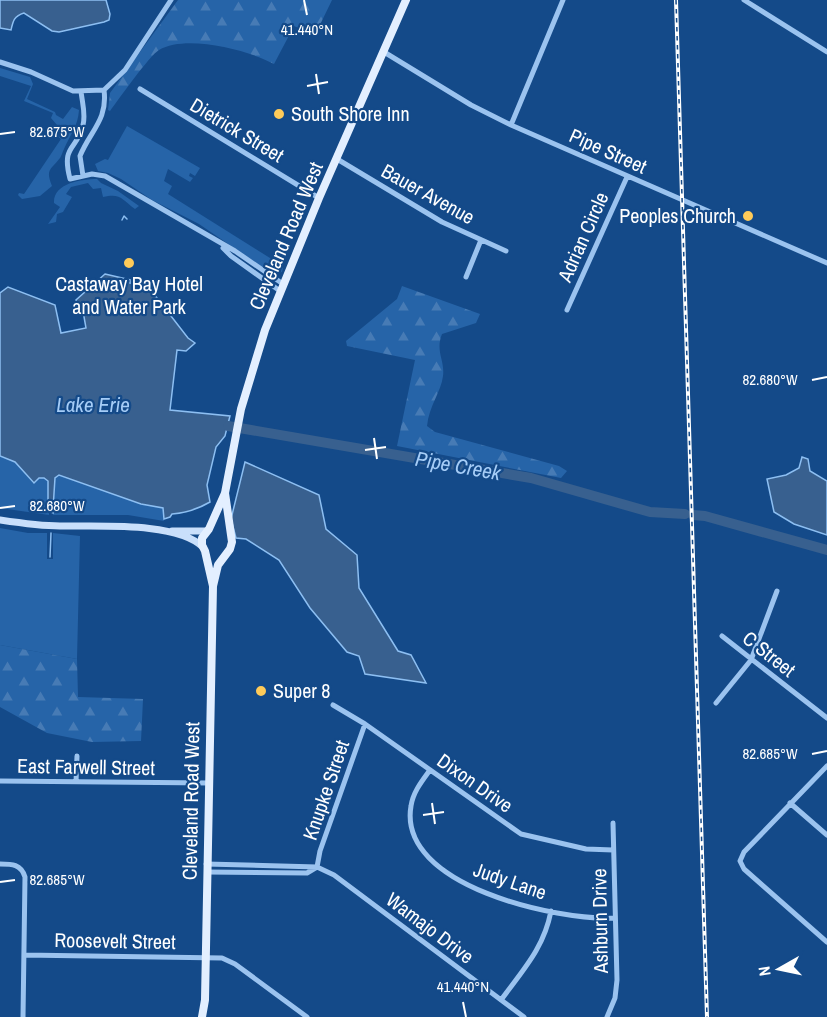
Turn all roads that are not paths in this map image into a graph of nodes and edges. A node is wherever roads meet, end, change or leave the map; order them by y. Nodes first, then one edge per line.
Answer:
1 (171, 0) edge
2 (406, 0) edge
3 (563, 0) edge
4 (744, 0) edge
5 (384, 52) junction
6 (827, 52) edge
7 (0, 62) edge
8 (140, 89) dead end
9 (104, 90) junction
10 (81, 91) junction
11 (511, 125) junction
12 (337, 159) junction
13 (83, 176) junction
14 (627, 177) junction
15 (319, 198) junction
16 (481, 240) junction
17 (506, 251) dead end
18 (827, 263) edge
19 (466, 277) dead end
20 (282, 288) junction
21 (567, 310) dead end
22 (225, 493) junction
23 (0, 520) edge
24 (207, 530) junction
25 (170, 532) junction
26 (231, 535) junction
27 (204, 550) junction
28 (225, 554) junction
29 (213, 586) junction
30 (777, 591) dead end
31 (722, 636) dead end
32 (751, 660) junction
33 (716, 703) dead end
34 (333, 705) dead end
35 (827, 718) edge
36 (365, 724) junction
37 (77, 756) dead end
38 (827, 766) edge
39 (430, 770) junction
40 (0, 781) edge
41 (76, 782) junction
42 (209, 783) junction
43 (790, 803) junction
44 (613, 823) dead end
45 (827, 835) edge
46 (613, 850) junction
47 (0, 864) edge
48 (317, 867) junction
49 (206, 868) junction
50 (550, 911) junction
51 (615, 918) junction
52 (827, 942) edge
53 (24, 955) junction
54 (205, 957) junction
55 (501, 1000) junction
56 (23, 1017) edge
57 (202, 1017) edge
58 (306, 1017) edge
59 (524, 1017) edge
60 (607, 1017) edge

1 - 9 street
2 - 5 main road, Cleveland Road West
3 - 11 street
4 - 6 street
5 - 11 street, Pipe Street
5 - 12 main road, Cleveland Road West
7 - 10 street
8 - 15 street, Dietrick Street
9 - 10 street
9 - 13 street
10 - 13 street
11 - 14 street, Pipe Street
12 - 15 main road, Cleveland Road West
12 - 16 street, Bauer Avenue
13 - 20 street
14 - 18 street, Pipe Street
14 - 21 street, Adrian Circle
15 - 20 main road, Cleveland Road West
16 - 17 street, Bauer Avenue
16 - 19 street
20 - 22 main road, Cleveland Road West
22 - 24 main road, Cleveland Road West
22 - 26 main road, Cleveland Road West
23 - 25 main road
24 - 25 main road
24 - 26 main road
24 - 27 main road
25 - 27 main road
26 - 28 main road
27 - 28 main road
27 - 29 main road, Cleveland Road West
28 - 29 main road, Cleveland Road West
29 - 42 main road, Cleveland Road West
30 - 32 street
31 - 32 street, C Street
32 - 33 street
32 - 35 street, C Street
34 - 36 street, Dixon Drive
36 - 39 street, Dixon Drive
36 - 48 street, Knupke Street
37 - 41 street
38 - 43 street
39 - 46 street, Dixon Drive
39 - 50 street, Judy Lane
40 - 41 street, East Farwell Street
41 - 42 street, East Farwell Street
42 - 49 main road, Cleveland Road West
43 - 45 street
43 - 52 street
44 - 46 street, Ashburn Drive
46 - 51 street, Ashburn Drive
47 - 53 street
48 - 49 street
48 - 55 street, Wamajo Drive
49 - 54 main road, Cleveland Road West
50 - 51 street, Judy Lane
50 - 55 street
51 - 60 street, Ashburn Drive
53 - 54 street, Roosevelt Street
53 - 56 street
54 - 57 main road, Cleveland Road West
54 - 58 street, Roosevelt Street
55 - 59 street, Wamajo Drive

